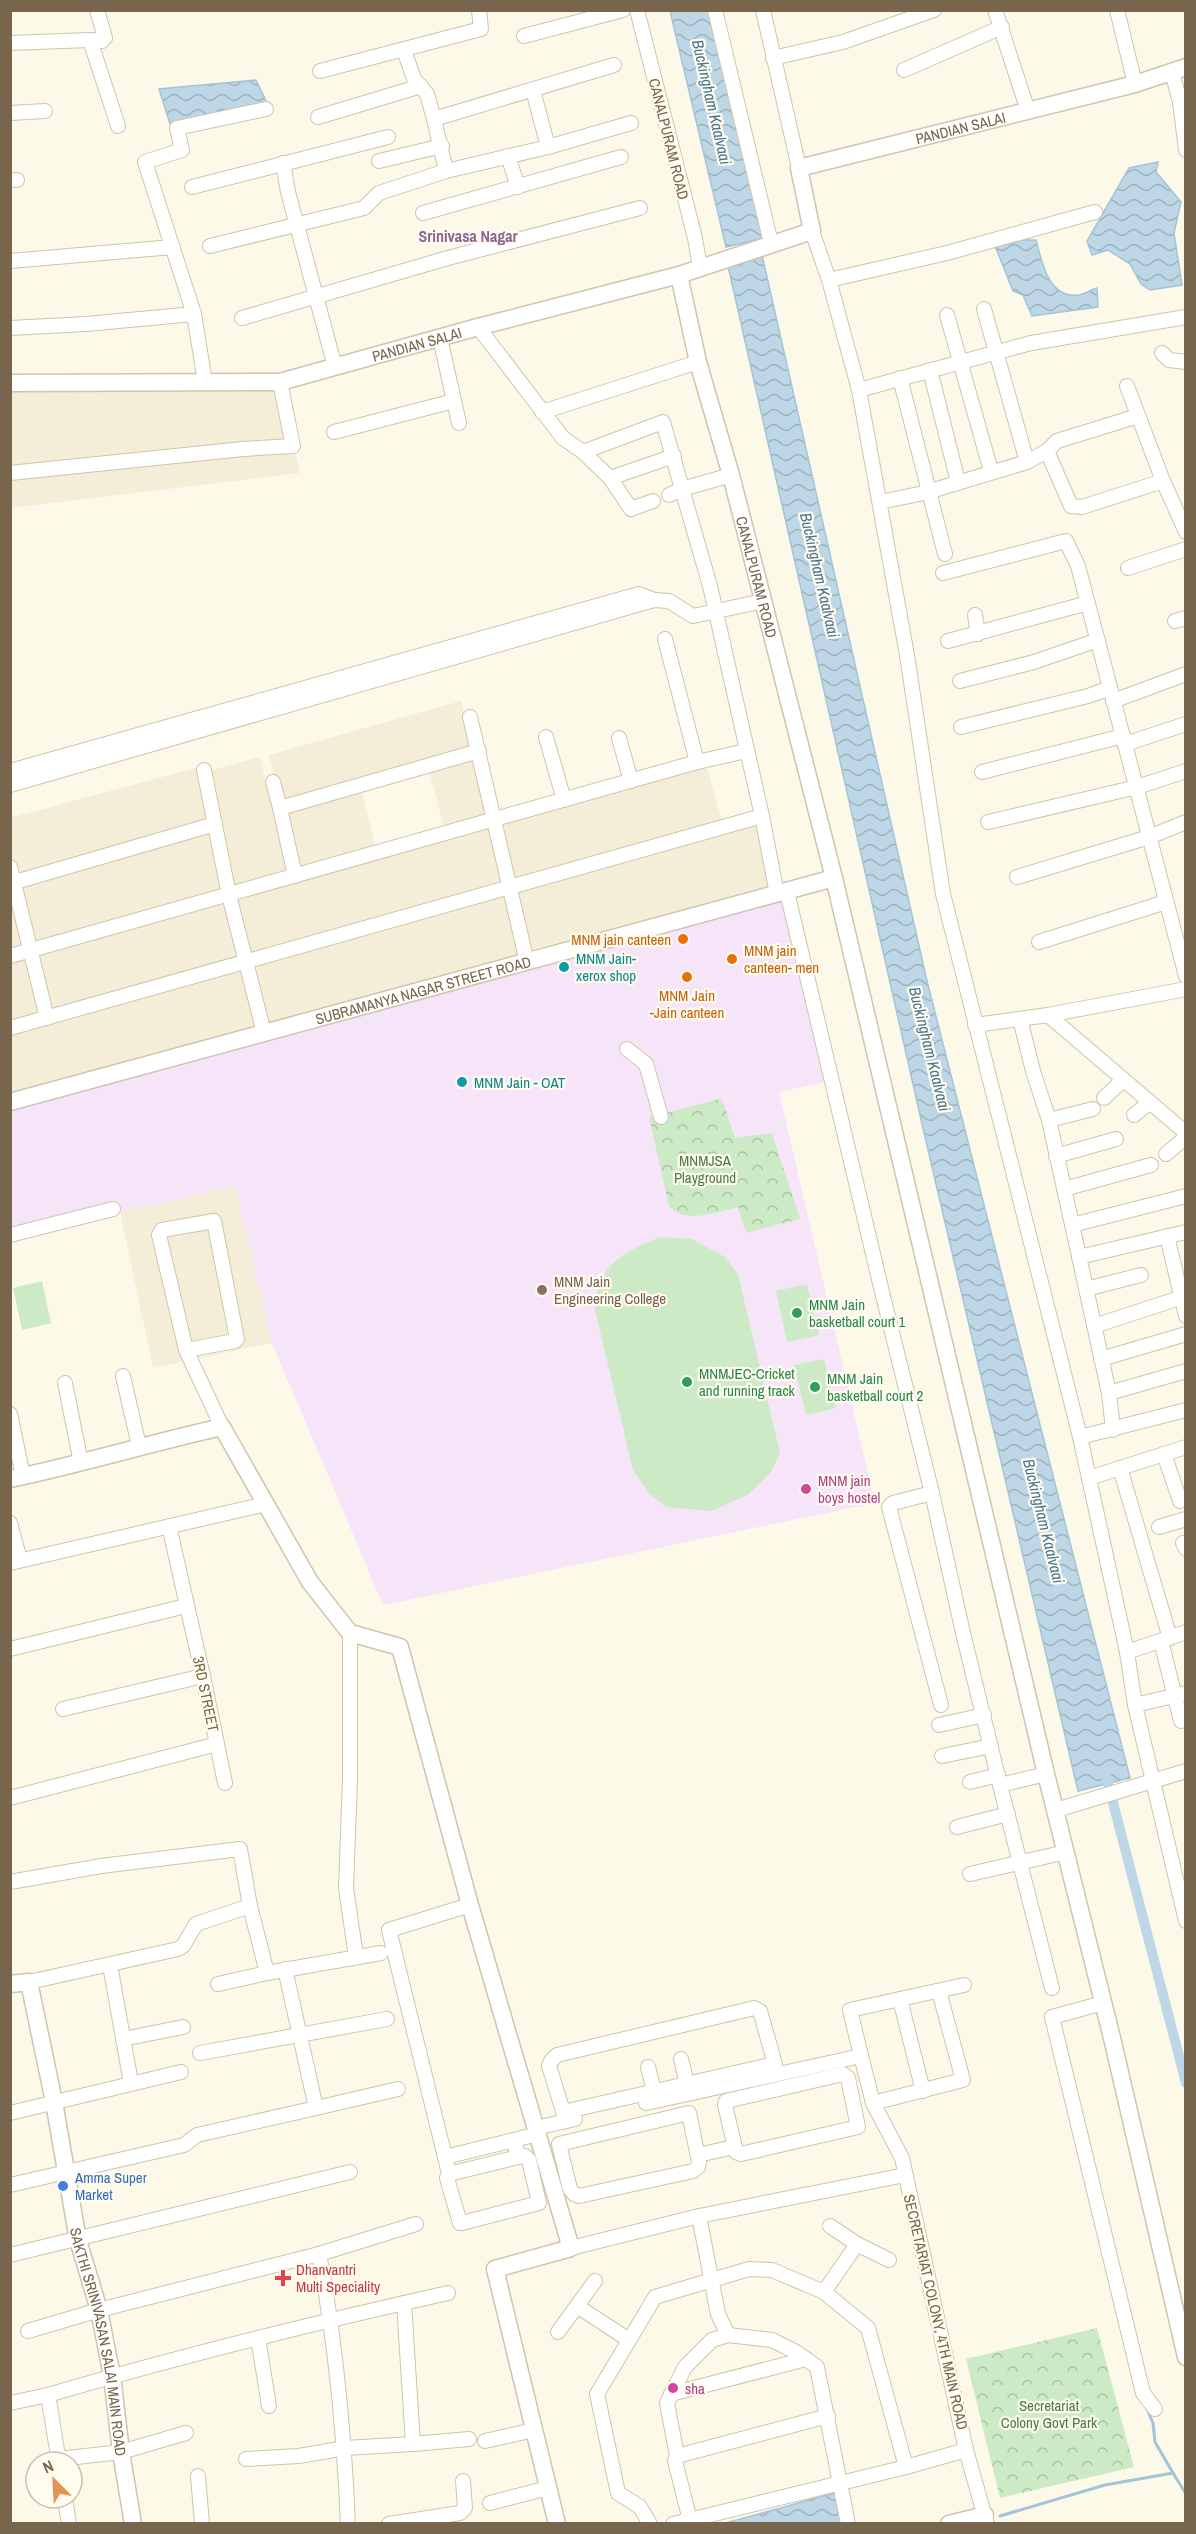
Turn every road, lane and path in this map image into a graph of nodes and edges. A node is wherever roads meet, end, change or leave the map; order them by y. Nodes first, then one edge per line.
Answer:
1 (97, 10) edge
2 (623, 10) edge
3 (638, 10) edge
4 (715, 10) edge
5 (763, 10) edge
6 (934, 10) edge
7 (995, 10) edge
8 (1117, 10) edge
9 (481, 11) edge
10 (1002, 27) junction
11 (524, 36) dead end
12 (90, 40) junction
13 (10, 43) edge
14 (404, 50) junction
15 (773, 58) junction
16 (614, 65) dead end
17 (904, 70) dead end
18 (1179, 70) edge
19 (320, 71) dead end
20 (1135, 84) junction
21 (421, 86) junction
22 (533, 90) junction
23 (266, 109) dead end
24 (45, 111) dead end
25 (1028, 111) junction
26 (10, 113) edge
27 (318, 117) dead end
28 (434, 118) junction
29 (631, 123) dead end
30 (118, 126) dead end
31 (388, 138) dead end
32 (442, 146) junction
33 (548, 147) junction
34 (1185, 150) edge
35 (508, 156) junction
36 (621, 157) dead end
37 (379, 161) dead end
38 (284, 163) junction
39 (799, 168) junction
40 (446, 171) junction
41 (518, 187) junction
42 (192, 188) dead end
43 (640, 208) dead end
44 (1095, 212) dead end
45 (423, 213) dead end
46 (297, 225) junction
47 (812, 231) junction
48 (771, 243) junction
49 (210, 246) dead end
50 (173, 247) junction
51 (10, 261) edge
52 (700, 267) junction
53 (679, 275) junction
54 (829, 280) junction
55 (316, 296) junction
56 (984, 309) dead end
57 (194, 314) junction
58 (947, 315) dead end
59 (1185, 317) edge
60 (242, 318) dead end
61 (478, 327) junction
62 (10, 328) edge
63 (440, 338) junction
64 (997, 353) junction
65 (1162, 353) dead end
66 (698, 362) junction
67 (960, 362) junction
68 (1185, 362) edge
69 (335, 367) junction
70 (930, 370) junction
71 (900, 378) junction
72 (205, 382) junction
73 (280, 382) junction
74 (10, 383) edge
75 (1127, 386) dead end
76 (859, 390) junction
77 (454, 401) junction
78 (542, 412) junction
79 (1138, 416) junction
80 (459, 423) dead end
81 (334, 432) dead end
82 (1047, 451) junction
83 (583, 452) junction
84 (674, 456) junction
85 (1027, 462) junction
86 (991, 471) junction
87 (10, 473) edge
88 (731, 476) junction
89 (610, 478) junction
90 (1162, 481) junction
91 (958, 482) junction
92 (675, 492) junction
93 (927, 492) junction
94 (653, 501) dead end
95 (880, 502) junction
96 (1185, 532) edge
97 (1185, 549) edge
98 (945, 554) dead end
99 (1128, 568) dead end
100 (943, 573) dead end
101 (654, 600) junction
102 (763, 601) junction
103 (1088, 603) junction
104 (715, 611) junction
105 (975, 615) dead end
106 (978, 634) junction
107 (666, 639) dead end
108 (1098, 640) junction
109 (948, 641) dead end
110 (1185, 674) edge
111 (960, 681) dead end
112 (1112, 694) junction
113 (470, 717) dead end
114 (1185, 724) edge
115 (960, 727) dead end
116 (546, 737) dead end
117 (620, 738) dead end
118 (1124, 740) junction
119 (479, 751) junction
120 (746, 751) junction
121 (697, 762) junction
122 (204, 770) dead end
123 (10, 771) edge
124 (1185, 771) edge
125 (982, 772) dead end
126 (631, 781) junction
127 (273, 782) dead end
128 (10, 785) edge
129 (1137, 787) junction
130 (564, 800) junction
131 (280, 808) junction
132 (762, 816) junction
133 (493, 820) junction
134 (988, 822) dead end
135 (1185, 822) edge
136 (215, 824) junction
137 (1149, 837) junction
138 (10, 867) edge
139 (295, 876) junction
140 (1017, 877) dead end
141 (834, 878) junction
142 (15, 882) junction
143 (510, 888) junction
144 (782, 893) junction
145 (229, 895) junction
146 (1166, 902) junction
147 (1039, 942) dead end
148 (30, 951) junction
149 (10, 956) edge
150 (246, 962) junction
151 (527, 962) junction
152 (1185, 976) edge
153 (1185, 989) edge
154 (1048, 1016) junction
155 (47, 1018) junction
156 (1020, 1019) junction
157 (975, 1025) junction
158 (10, 1028) edge
159 (264, 1033) junction
160 (627, 1049) dead end
161 (1123, 1080) junction
162 (1104, 1098) dead end
163 (10, 1102) edge
164 (1149, 1102) junction
165 (1093, 1109) dead end
166 (1134, 1115) dead end
167 (661, 1117) dead end
168 (1049, 1120) junction
169 (1185, 1135) edge
170 (1116, 1139) dead end
171 (1166, 1154) dead end
172 (1056, 1156) junction
173 (1151, 1165) dead end
174 (1064, 1189) junction
175 (1185, 1196) edge
176 (113, 1209) dead end
177 (1072, 1225) junction
178 (1185, 1232) edge
179 (10, 1235) edge
180 (1167, 1236) junction
181 (1079, 1257) junction
182 (1141, 1275) dead end
183 (1086, 1288) junction
184 (1183, 1297) edge
185 (1185, 1316) edge
186 (1094, 1326) junction
187 (1185, 1334) edge
188 (186, 1350) junction
189 (1101, 1359) junction
190 (1185, 1371) edge
191 (123, 1376) dead end
192 (65, 1383) dead end
193 (1109, 1393) junction
194 (1185, 1410) edge
195 (10, 1414) edge
196 (222, 1427) junction
197 (1113, 1430) junction
198 (1080, 1437) junction
199 (139, 1446) junction
200 (1185, 1447) edge
201 (1164, 1454) junction
202 (81, 1463) junction
203 (1120, 1468) junction
204 (17, 1478) edge
205 (1089, 1478) junction
206 (932, 1493) junction
207 (1180, 1501) dead end
208 (266, 1504) junction
209 (1185, 1519) edge
210 (10, 1523) edge
211 (169, 1526) junction
212 (1159, 1527) dead end
213 (15, 1562) edge
214 (186, 1606) junction
215 (1185, 1632) edge
216 (350, 1633) junction
217 (1165, 1639) junction
218 (10, 1649) edge
219 (1127, 1652) junction
220 (203, 1676) junction
221 (1180, 1694) edge
222 (941, 1705) dead end
223 (1135, 1705) junction
224 (63, 1709) dead end
225 (984, 1715) junction
226 (1181, 1721) dead end
227 (939, 1725) dead end
228 (217, 1744) junction
229 (991, 1746) junction
230 (942, 1756) dead end
231 (1185, 1771) edge
232 (1046, 1774) junction
233 (999, 1780) junction
234 (1153, 1780) junction
235 (970, 1782) dead end
236 (225, 1783) dead end
237 (10, 1798) edge
238 (1056, 1810) junction
239 (1008, 1814) junction
240 (957, 1827) dead end
241 (1066, 1852) junction
242 (1020, 1863) junction
243 (970, 1874) dead end
244 (10, 1882) edge
245 (1183, 1902) edge
246 (470, 1905) junction
247 (250, 1906) junction
248 (1185, 1921) edge
249 (381, 1953) dead end
250 (356, 1957) junction
251 (110, 1965) junction
252 (285, 1969) junction
253 (267, 1972) junction
254 (29, 1982) junction
255 (10, 1984) edge
256 (218, 1984) dead end
257 (964, 1985) dead end
258 (1052, 1988) dead end
259 (939, 1991) junction
260 (900, 1999) junction
261 (1103, 2003) junction
262 (387, 2019) dead end
263 (183, 2027) dead end
264 (300, 2036) junction
265 (123, 2038) junction
266 (200, 2054) dead end
267 (861, 2056) junction
268 (681, 2059) dead end
269 (648, 2067) dead end
270 (841, 2067) junction
271 (776, 2069) junction
272 (181, 2072) dead end
273 (131, 2083) junction
274 (729, 2085) junction
275 (398, 2089) dead end
276 (687, 2091) junction
277 (923, 2091) junction
278 (655, 2096) junction
279 (732, 2099) junction
280 (54, 2102) junction
281 (873, 2103) junction
282 (316, 2108) junction
283 (10, 2113) edge
284 (689, 2113) junction
285 (561, 2119) junction
286 (537, 2131) junction
287 (514, 2140) junction
288 (560, 2144) junction
289 (734, 2147) junction
290 (698, 2155) junction
291 (445, 2157) junction
292 (518, 2157) junction
293 (66, 2172) junction
294 (350, 2172) dead end
295 (449, 2174) junction
296 (905, 2175) junction
297 (10, 2185) edge
298 (699, 2216) junction
299 (416, 2224) dead end
300 (830, 2226) dead end
301 (78, 2240) junction
302 (857, 2244) junction
303 (571, 2248) junction
304 (319, 2254) junction
305 (10, 2255) edge
306 (889, 2260) dead end
307 (712, 2278) junction
308 (595, 2281) dead end
309 (824, 2292) junction
310 (448, 2293) dead end
311 (404, 2303) junction
312 (577, 2306) junction
313 (99, 2310) junction
314 (332, 2319) junction
315 (28, 2331) dead end
316 (558, 2332) dead end
317 (728, 2335) junction
318 (258, 2338) junction
319 (629, 2340) junction
320 (1185, 2357) edge
321 (806, 2359) junction
322 (112, 2376) junction
323 (671, 2394) junction
324 (48, 2395) junction
325 (10, 2403) edge
326 (268, 2406) dead end
327 (1155, 2409) dead end
328 (828, 2416) junction
329 (534, 2430) junction
330 (186, 2433) dead end
331 (469, 2439) dead end
332 (485, 2441) dead end
333 (413, 2444) junction
334 (345, 2448) junction
335 (57, 2450) edge
336 (966, 2450) junction
337 (121, 2452) junction
338 (677, 2456) junction
339 (84, 2457) edge
340 (246, 2459) dead end
341 (906, 2467) junction
342 (198, 2476) dead end
343 (463, 2481) dead end
344 (840, 2482) junction
345 (548, 2488) junction
346 (490, 2503) dead end
347 (986, 2519) edge
348 (690, 2521) edge
349 (133, 2523) edge
350 (202, 2523) edge
351 (348, 2523) edge
352 (389, 2523) edge
353 (557, 2523) edge
354 (650, 2523) edge
355 (673, 2523) edge
356 (848, 2523) edge
357 (949, 2523) edge

1 - 12 street
2 - 11 street
3 - 52 street, CANALPURAM ROAD
4 - 48 street
5 - 15 street
6 - 15 street
7 - 10 street
8 - 20 street
9 - 14 street
10 - 17 street
10 - 25 street
12 - 13 street
12 - 30 street
14 - 19 street
14 - 21 street
15 - 39 street
16 - 22 street
18 - 20 street, PANDIAN SALAI
18 - 34 street
20 - 25 street, PANDIAN SALAI
21 - 27 street
21 - 28 street
22 - 28 street
22 - 33 street
23 - 50 street
24 - 26 street
25 - 39 street, PANDIAN SALAI
28 - 32 street
29 - 33 street
31 - 38 street
32 - 37 street
32 - 40 street
33 - 35 street
35 - 40 street
35 - 41 street
36 - 41 street
38 - 42 street
38 - 46 street
39 - 47 street
40 - 46 street
41 - 45 street
43 - 55 street
44 - 54 street
46 - 49 street
46 - 55 street
47 - 48 street, PANDIAN SALAI
47 - 54 street
48 - 52 street, PANDIAN SALAI
50 - 51 street
50 - 57 street
52 - 53 street, PANDIAN SALAI
53 - 61 street, PANDIAN SALAI
53 - 66 street, CANALPURAM ROAD
54 - 76 street
55 - 60 street
55 - 69 street
56 - 64 street
57 - 62 street
57 - 72 street
58 - 67 street
59 - 64 street
61 - 63 street, PANDIAN SALAI
61 - 78 street
63 - 69 street, PANDIAN SALAI
63 - 77 street
64 - 67 street
64 - 85 street
65 - 68 street
66 - 78 street
66 - 88 street, CANALPURAM ROAD
67 - 70 street
67 - 86 street
69 - 73 street, PANDIAN SALAI
70 - 71 street
70 - 91 street
71 - 76 street
71 - 93 street
72 - 73 street, PANDIAN SALAI
72 - 74 street, PANDIAN SALAI
73 - 87 street
75 - 79 street
76 - 95 street
77 - 80 street
77 - 81 street
78 - 83 street
79 - 82 street
79 - 90 street
82 - 85 street
82 - 90 street
83 - 84 street
83 - 89 street
84 - 89 street
84 - 92 street
85 - 86 street
86 - 91 street
88 - 92 street
88 - 102 street, CANALPURAM ROAD
89 - 94 street
90 - 96 street
91 - 93 street
92 - 104 street
93 - 95 street
93 - 98 street
95 - 157 street
97 - 99 street
100 - 103 street
101 - 104 street
101 - 123 street
101 - 128 street
102 - 104 street
102 - 141 street, CANALPURAM ROAD
103 - 106 street
103 - 108 street
104 - 120 street
105 - 106 street
106 - 109 street
107 - 121 street
108 - 111 street
108 - 112 street
110 - 112 street
112 - 115 street
112 - 118 street
113 - 119 street
114 - 118 street
116 - 130 street
117 - 126 street
118 - 125 street
118 - 129 street
119 - 131 street
119 - 133 street
120 - 121 street
120 - 132 street
121 - 126 street
122 - 136 street
124 - 129 street
126 - 130 street
127 - 131 street
129 - 134 street
129 - 137 street
130 - 133 street
131 - 139 street
132 - 143 street
132 - 144 street
133 - 139 street
133 - 143 street
135 - 137 street
136 - 142 street
136 - 145 street
137 - 140 street
137 - 146 street
138 - 142 street
139 - 145 street
141 - 144 street, SUBRAMANYA NAGAR STREET ROAD
141 - 232 street, CANALPURAM ROAD
142 - 148 street
143 - 150 street
143 - 151 street
144 - 151 street, SUBRAMANYA NAGAR STREET ROAD
144 - 206 street
145 - 148 street
145 - 150 street
146 - 147 street
146 - 152 street
148 - 149 street
148 - 155 street
150 - 155 street
150 - 159 street
151 - 159 street, SUBRAMANYA NAGAR STREET ROAD
153 - 154 street
154 - 156 street
154 - 161 street
155 - 158 street
156 - 157 street
156 - 168 street
157 - 198 street
159 - 163 street, SUBRAMANYA NAGAR STREET ROAD
160 - 167 street
161 - 162 street
161 - 164 street
164 - 166 street
164 - 169 street
165 - 168 street
168 - 172 street
169 - 171 street
170 - 172 street
172 - 174 street
173 - 174 street
174 - 177 street
175 - 177 street
176 - 179 street
177 - 181 street
178 - 180 street
180 - 181 street
180 - 184 street
181 - 183 street
182 - 183 street
183 - 186 street
184 - 185 street
184 - 186 street
186 - 189 street
187 - 189 street
188 - 188 street
188 - 196 street
189 - 193 street
190 - 193 street
191 - 199 street
192 - 202 street
193 - 197 street
194 - 197 street
195 - 204 street
196 - 199 street
196 - 208 street
197 - 198 street
198 - 205 street
199 - 202 street
200 - 201 street
201 - 203 street
201 - 207 street
202 - 204 street
203 - 205 street
203 - 217 street
205 - 219 street
206 - 222 street
206 - 225 street
208 - 211 street
208 - 216 street
209 - 212 street
210 - 213 street
211 - 213 street
211 - 214 street, 3RD STREET
214 - 218 street
214 - 220 street, 3RD STREET
215 - 217 street
216 - 246 street
216 - 250 street
217 - 219 street
217 - 221 street
219 - 223 street
220 - 224 street
220 - 228 street, 3RD STREET
221 - 223 street
221 - 226 street
223 - 234 street
225 - 227 street
225 - 229 street
228 - 236 street, 3RD STREET
228 - 237 street
229 - 230 street
229 - 233 street
231 - 234 street
232 - 233 street
232 - 238 street, CANALPURAM ROAD
233 - 235 street
233 - 239 street
234 - 238 street
234 - 245 street
238 - 241 street, CANALPURAM ROAD
239 - 240 street
239 - 242 street
241 - 242 street
241 - 261 street, CANALPURAM ROAD
242 - 243 street
242 - 258 street
244 - 247 street
245 - 248 street
246 - 286 street
246 - 291 street
247 - 251 street
247 - 253 street
249 - 250 street
250 - 252 street
251 - 254 street
251 - 265 street
252 - 253 street
252 - 264 street
253 - 256 street
254 - 255 street
254 - 280 street, SAKTHI SRINIVASAN SALAI MAIN ROAD
257 - 259 street
259 - 260 street
259 - 277 street
260 - 267 street, SECRETARIAT COLONY, 4TH MAIN ROAD
260 - 277 street
261 - 320 street, CANALPURAM ROAD
261 - 327 street
262 - 264 street
263 - 265 street
264 - 266 street
264 - 282 street
265 - 273 street
267 - 270 street
267 - 281 street, SECRETARIAT COLONY, 4TH MAIN ROAD
268 - 276 street
269 - 278 street
270 - 271 street
270 - 279 street
270 - 289 street
271 - 274 street
271 - 276 street
271 - 285 street
272 - 273 street
273 - 280 street
274 - 276 street
274 - 279 street
275 - 282 street
276 - 278 street
276 - 284 street
277 - 281 street
278 - 285 street
279 - 289 street
280 - 283 street
280 - 293 street, SAKTHI SRINIVASAN SALAI MAIN ROAD
281 - 296 street, SECRETARIAT COLONY, 4TH MAIN ROAD
282 - 293 street
284 - 288 street
284 - 290 street
285 - 286 street
285 - 288 street
286 - 287 street
286 - 303 street
287 - 291 street
287 - 292 street
288 - 290 street
289 - 290 street
291 - 295 street
292 - 295 street
292 - 295 street
293 - 297 street
293 - 301 street, SAKTHI SRINIVASAN SALAI MAIN ROAD
294 - 301 street
296 - 298 street
296 - 336 street, SECRETARIAT COLONY, 4TH MAIN ROAD
298 - 303 street
298 - 307 street
299 - 304 street
300 - 302 street
301 - 305 street
301 - 313 street, SAKTHI SRINIVASAN SALAI MAIN ROAD
302 - 306 street
302 - 309 street
303 - 329 street
304 - 313 street
304 - 314 street
307 - 309 street
307 - 317 street
307 - 319 street
308 - 312 street
309 - 341 street
310 - 311 street
311 - 314 street
311 - 333 street
312 - 316 street
312 - 319 street
313 - 315 street
313 - 322 street, SAKTHI SRINIVASAN SALAI MAIN ROAD
314 - 318 street
314 - 334 street
317 - 321 street
317 - 323 street
318 - 322 street
318 - 326 street
319 - 354 street
321 - 323 street
321 - 328 street
322 - 324 street
322 - 337 street, SAKTHI SRINIVASAN SALAI MAIN ROAD
323 - 338 street
324 - 325 street
324 - 335 street
328 - 338 street
328 - 344 street
329 - 332 street
329 - 345 street
330 - 337 street
331 - 333 street
333 - 334 street
334 - 340 street
334 - 351 street
336 - 341 street
336 - 347 street, SECRETARIAT COLONY, 4TH MAIN ROAD
337 - 339 street
337 - 349 street, SAKTHI SRINIVASAN SALAI MAIN ROAD
338 - 348 street
341 - 344 street
342 - 350 street
343 - 352 street
344 - 348 street
344 - 356 street
345 - 346 street
345 - 353 street
347 - 357 street
348 - 355 street

